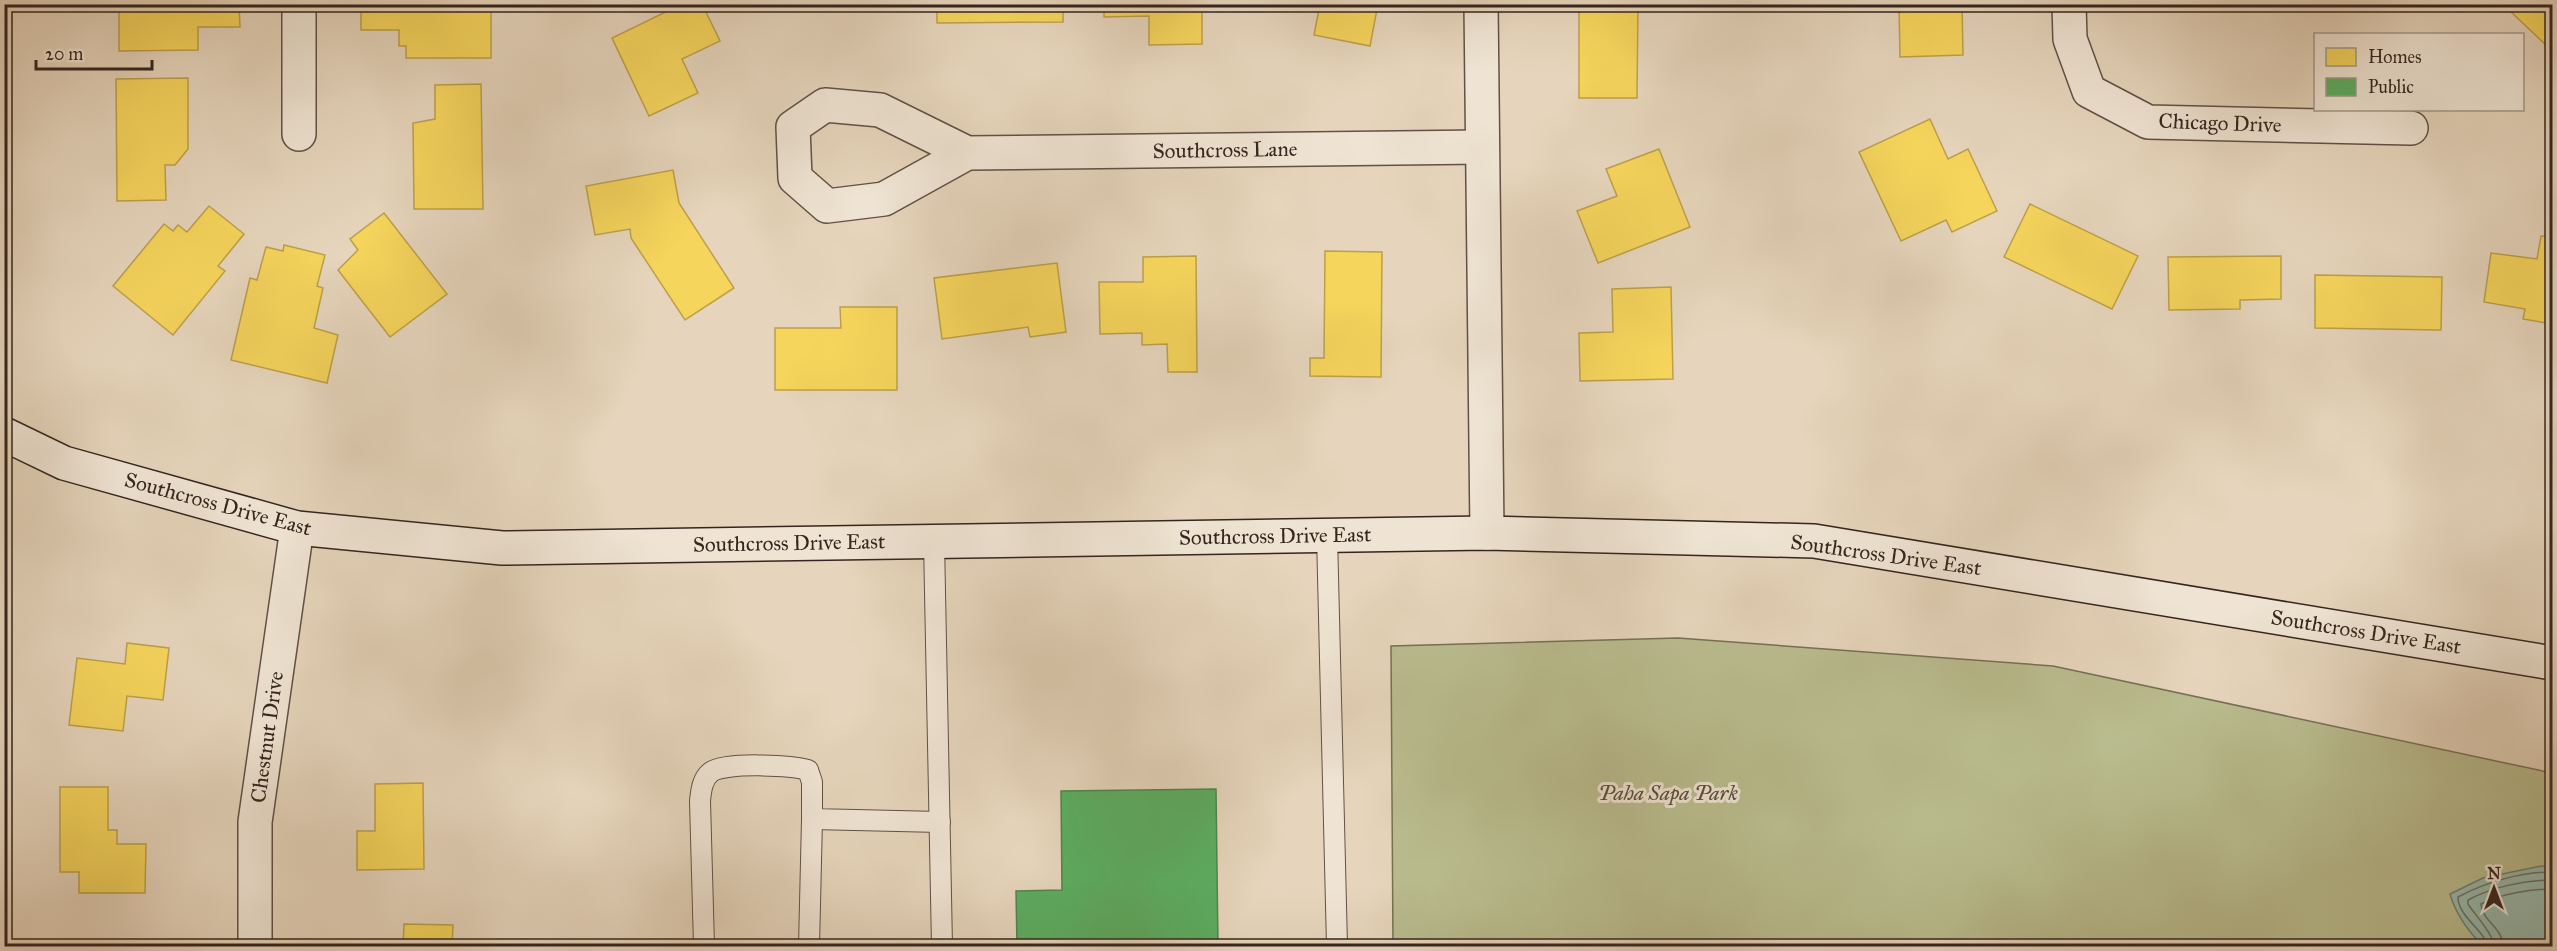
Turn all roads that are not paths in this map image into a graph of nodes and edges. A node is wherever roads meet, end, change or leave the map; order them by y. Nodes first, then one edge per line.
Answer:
1 (299, 4) edge
2 (1481, 4) edge
3 (2069, 4) edge
4 (2411, 128) dead end
5 (299, 134) dead end
6 (1482, 147) junction
7 (967, 153) junction
8 (4, 434) edge
9 (297, 528) junction
10 (1487, 533) junction
11 (1327, 536) junction
12 (934, 541) junction
13 (2553, 663) edge
14 (812, 819) junction
15 (940, 822) junction
16 (255, 946) edge
17 (704, 946) edge
18 (809, 946) edge
19 (942, 946) edge
20 (1336, 946) edge

1 - 5 street
2 - 6 street
3 - 4 street, Chicago Drive
6 - 7 street, Southcross Lane
6 - 10 street
7 - 7 street, Southcross Lane
8 - 9 street, Southcross Drive East
9 - 12 street, Southcross Drive East
9 - 16 street, Chestnut Drive
10 - 11 street, Southcross Drive East
10 - 13 street, Southcross Drive East
11 - 12 street, Southcross Drive East
11 - 20 lane
12 - 15 lane
14 - 15 lane
14 - 17 lane
14 - 18 lane
15 - 19 lane

